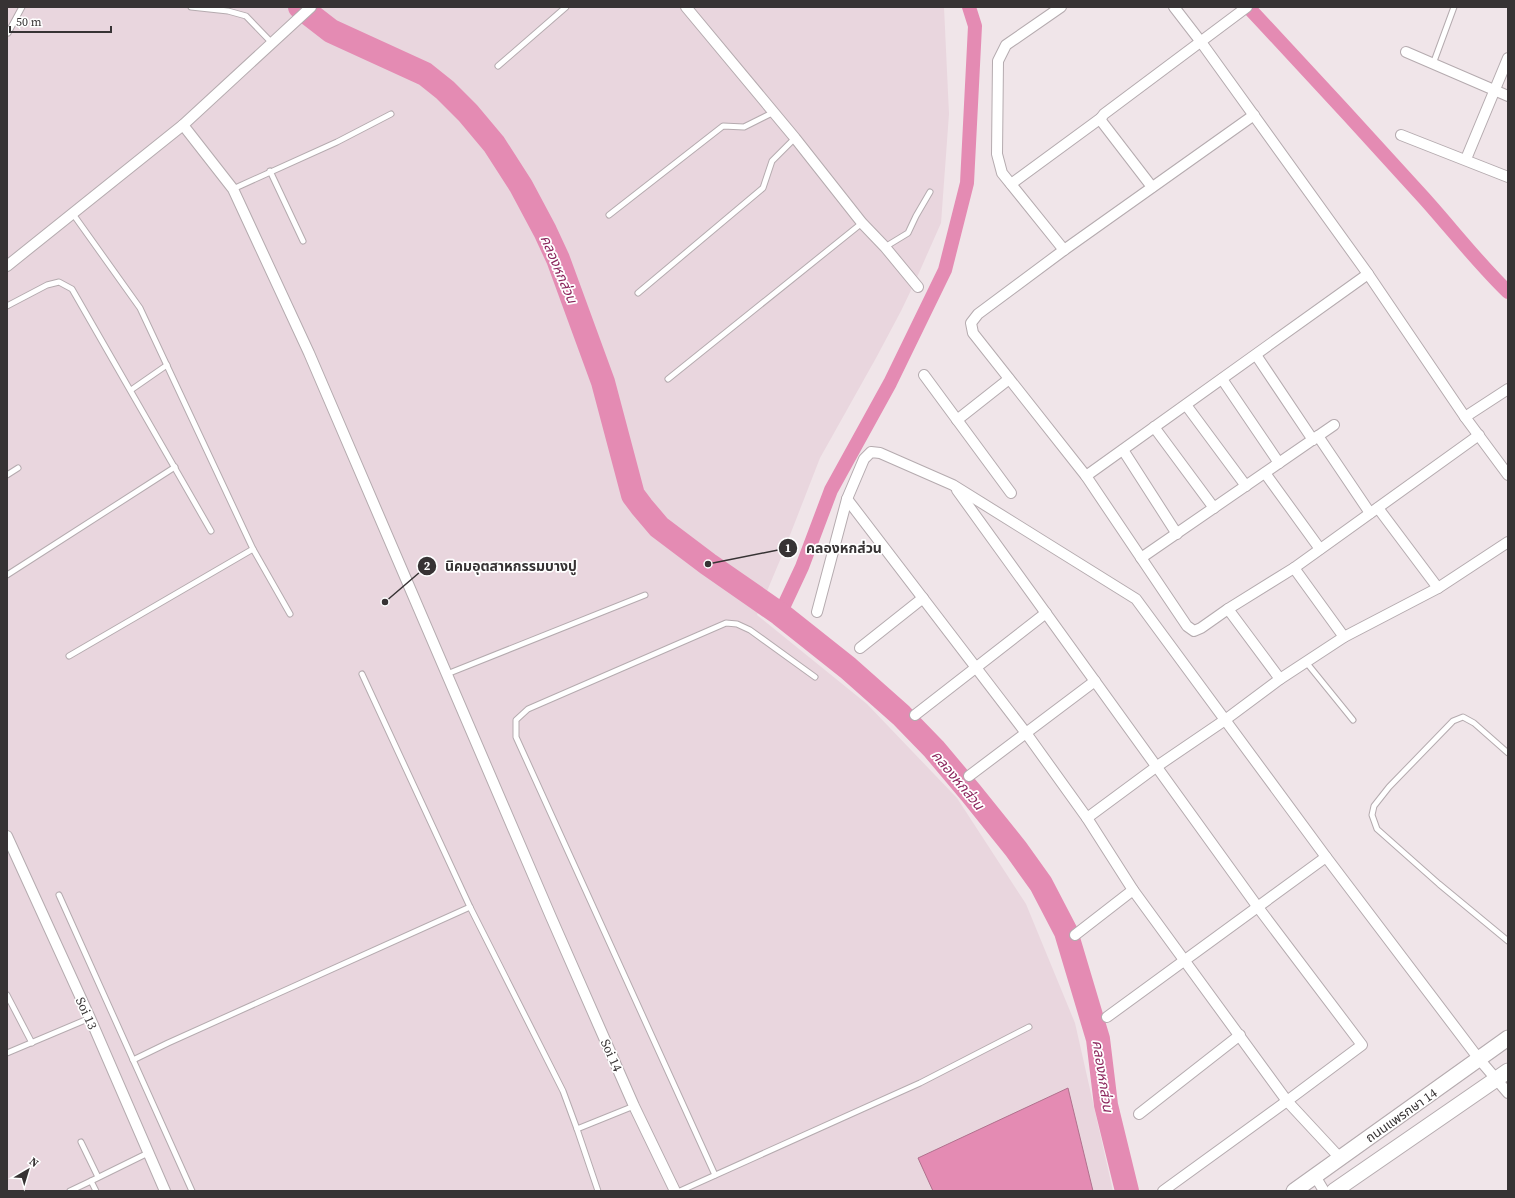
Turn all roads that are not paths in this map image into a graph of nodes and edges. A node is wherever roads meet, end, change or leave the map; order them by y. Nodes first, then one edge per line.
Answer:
1 (22, 7) edge
2 (191, 7) edge
3 (311, 7) edge
4 (566, 7) edge
5 (686, 7) edge
6 (1061, 7) edge
7 (1174, 7) edge
8 (1247, 7) edge
9 (1454, 7) edge
10 (8, 33) edge
11 (274, 40) junction
12 (1201, 42) junction
13 (1406, 52) dead end
14 (1508, 58) edge
15 (1433, 64) junction
16 (498, 66) dead end
17 (1495, 90) junction
18 (1508, 96) edge
19 (774, 112) junction
20 (391, 114) dead end
21 (1254, 115) junction
22 (1102, 118) junction
23 (183, 126) junction
24 (1401, 135) dead end
25 (795, 138) junction
26 (1466, 159) junction
27 (270, 172) junction
28 (1508, 177) edge
29 (1011, 184) junction
30 (1152, 187) junction
31 (233, 189) junction
32 (930, 192) dead end
33 (73, 214) junction
34 (609, 215) dead end
35 (862, 223) junction
36 (303, 242) dead end
37 (885, 247) junction
38 (1064, 250) junction
39 (7, 266) edge
40 (1368, 274) junction
41 (918, 287) dead end
42 (638, 293) dead end
43 (7, 306) edge
44 (1256, 355) junction
45 (167, 365) junction
46 (924, 374) dead end
47 (668, 379) dead end
48 (1009, 379) junction
49 (1222, 379) junction
50 (1508, 389) edge
51 (131, 390) junction
52 (1186, 405) junction
53 (1466, 417) junction
54 (957, 420) junction
55 (1334, 425) dead end
56 (1154, 427) junction
57 (1479, 435) junction
58 (1315, 438) junction
59 (1123, 450) junction
60 (1279, 463) junction
61 (175, 467) junction
62 (18, 468) dead end
63 (1265, 473) junction
64 (7, 475) edge
65 (1508, 475) edge
66 (1086, 476) junction
67 (953, 486) junction
68 (1246, 486) junction
69 (1011, 494) dead end
70 (847, 499) junction
71 (1214, 508) junction
72 (1374, 510) junction
73 (211, 531) dead end
74 (1177, 534) junction
75 (1508, 542) edge
76 (253, 549) junction
77 (1320, 549) junction
78 (1141, 558) junction
79 (1294, 568) junction
80 (7, 575) edge
81 (1438, 588) junction
82 (645, 595) dead end
83 (923, 598) junction
84 (1228, 608) junction
85 (817, 612) dead end
86 (1046, 613) junction
87 (290, 614) dead end
88 (1344, 637) junction
89 (860, 648) dead end
90 (69, 656) dead end
91 (1306, 662) junction
92 (975, 667) junction
93 (362, 674) dead end
94 (447, 674) junction
95 (816, 677) dead end
96 (1280, 679) junction
97 (1095, 681) junction
98 (915, 714) dead end
99 (1225, 720) junction
100 (1353, 720) dead end
101 (1026, 734) junction
102 (1508, 753) edge
103 (1156, 766) junction
104 (969, 776) dead end
105 (1087, 818) junction
106 (7, 836) edge
107 (1326, 857) junction
108 (1133, 890) junction
109 (59, 895) dead end
110 (1257, 906) junction
111 (470, 907) junction
112 (1075, 935) dead end
113 (1508, 941) edge
114 (1185, 961) junction
115 (7, 995) edge
116 (1107, 1017) dead end
117 (90, 1018) junction
118 (1029, 1027) dead end
119 (1240, 1035) junction
120 (1508, 1038) edge
121 (32, 1042) junction
122 (7, 1053) edge
123 (1479, 1059) junction
124 (133, 1060) junction
125 (1502, 1075) edge
126 (1508, 1093) edge
127 (1287, 1101) junction
128 (634, 1106) junction
129 (1138, 1114) dead end
130 (577, 1129) junction
131 (81, 1142) dead end
132 (148, 1153) junction
133 (1340, 1158) junction
134 (715, 1175) junction
135 (1315, 1176) junction
136 (98, 1177) junction
137 (91, 1181) junction
138 (70, 1191) edge
139 (96, 1191) edge
140 (164, 1191) edge
141 (192, 1191) edge
142 (598, 1191) edge
143 (676, 1191) edge
144 (680, 1191) edge
145 (1163, 1191) edge
146 (1294, 1191) edge
147 (1324, 1191) edge
148 (1334, 1191) edge

1 - 10 lane
2 - 11 lane
3 - 11 street
4 - 16 lane
5 - 19 street
6 - 29 street
7 - 12 street
8 - 12 street
9 - 15 lane
11 - 23 street
12 - 21 street
12 - 22 street
13 - 15 street
14 - 17 street
15 - 17 street
17 - 18 street
17 - 26 street
19 - 25 street
19 - 34 lane
20 - 27 lane
21 - 30 street
21 - 40 street
22 - 29 street
22 - 30 street
23 - 31 street, Soi 14
23 - 33 street
24 - 26 street
25 - 35 street
25 - 42 lane
26 - 28 street
27 - 31 lane
27 - 36 lane
29 - 38 street
30 - 38 street
31 - 94 street, Soi 14
32 - 37 lane
33 - 39 street
33 - 45 lane
35 - 37 street
35 - 47 lane
37 - 41 street
38 - 48 street
40 - 44 street
40 - 53 street
43 - 51 lane
44 - 49 street
44 - 58 street
45 - 51 lane
45 - 76 lane
46 - 54 street
48 - 54 street
48 - 66 street
49 - 52 street
49 - 60 street
50 - 53 street
51 - 61 lane
52 - 56 street
52 - 68 street
53 - 57 street
54 - 69 street
55 - 58 street
56 - 59 street
56 - 71 street
57 - 65 street
57 - 72 street
58 - 60 street
58 - 72 street
59 - 66 street
59 - 74 street
60 - 63 street
61 - 73 lane
61 - 80 lane
62 - 64 lane
63 - 68 street
63 - 77 street
66 - 78 street
67 - 70 street
67 - 86 street
67 - 99 street
68 - 71 street
70 - 83 street
70 - 85 street
71 - 74 street
72 - 77 street
72 - 81 street
74 - 78 street
75 - 81 street
76 - 87 lane
76 - 90 lane
77 - 79 street
78 - 84 street
79 - 84 street
79 - 88 street
81 - 88 street
82 - 94 lane
83 - 89 street
83 - 92 street
84 - 96 street
86 - 92 street
86 - 97 street
88 - 91 street
91 - 96 street
91 - 100 lane
92 - 98 street
92 - 101 street
93 - 111 lane
94 - 128 street, Soi 14
95 - 134 lane
96 - 99 street
97 - 101 street
97 - 103 street
99 - 103 street
99 - 107 street
101 - 104 street
101 - 105 street
102 - 113 lane
103 - 105 street
103 - 110 street
105 - 108 street
106 - 117 street, Soi 13
107 - 110 street
107 - 123 street
108 - 112 street
108 - 114 street
109 - 124 lane
110 - 114 street
110 - 127 street
111 - 124 lane
111 - 130 lane
114 - 116 street
114 - 119 street
115 - 121 lane
117 - 121 lane
117 - 132 street, Soi 13
118 - 134 lane
119 - 127 street
119 - 129 street
120 - 123 main road, ถนนแพรกษา 14
121 - 122 lane
123 - 125 street
123 - 133 main road, ถนนแพรกษา 14
124 - 141 lane
125 - 126 street
125 - 148 main road, ถนนแพรกษา 14
127 - 133 street
127 - 145 street
128 - 130 lane
128 - 143 street, Soi 14
130 - 142 lane
131 - 136 lane
132 - 136 lane
132 - 140 street, Soi 13
133 - 135 main road, ถนนแพรกษา 14
134 - 144 lane
135 - 146 main road, ถนนแพรกษา 14
135 - 147 street
136 - 137 lane
137 - 138 lane
137 - 139 lane

